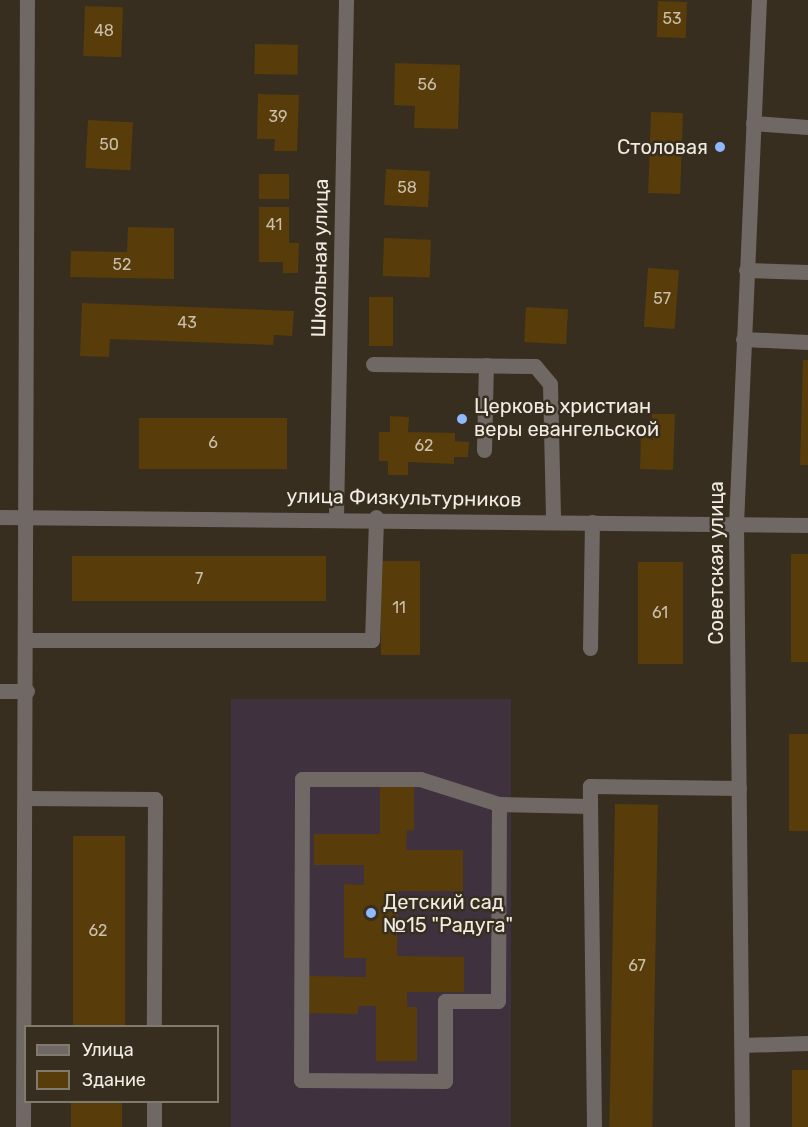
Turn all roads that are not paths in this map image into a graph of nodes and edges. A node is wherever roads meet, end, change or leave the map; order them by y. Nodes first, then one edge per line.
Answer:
1 (27, 0) edge
2 (346, 0) edge
3 (759, 0) edge
4 (753, 123) junction
5 (808, 127) edge
6 (746, 270) junction
7 (808, 272) edge
8 (743, 339) junction
9 (808, 342) edge
10 (373, 364) dead end
11 (486, 365) junction
12 (484, 450) dead end
13 (0, 517) edge
14 (28, 517) junction
15 (336, 517) junction
16 (376, 517) junction
17 (553, 521) junction
18 (592, 522) junction
19 (736, 524) junction
20 (808, 525) edge
21 (27, 640) junction
22 (590, 648) dead end
23 (0, 690) edge
24 (27, 691) junction
25 (739, 788) junction
26 (27, 798) junction
27 (499, 804) junction
28 (590, 806) junction
29 (24, 1025) edge
30 (154, 1025) edge
31 (808, 1043) edge
32 (24, 1045) edge
33 (742, 1045) junction
34 (154, 1103) edge
35 (23, 1127) edge
36 (154, 1127) edge
37 (594, 1127) edge
38 (742, 1127) edge

1 - 14 street
2 - 15 street, Школьная улица
3 - 4 street, Советская улица
4 - 5 street
4 - 6 street, Советская улица
6 - 7 street
6 - 8 street, Советская улица
8 - 9 street
8 - 19 street, Советская улица
10 - 11 street
11 - 12 street
11 - 17 street
13 - 14 street, улица Физкультурников
14 - 15 street, улица Физкультурников
14 - 21 street
15 - 16 street, улица Физкультурников
16 - 17 street, улица Физкультурников
16 - 21 street
17 - 18 street, улица Физкультурников
18 - 19 street, улица Физкультурников
18 - 22 street
19 - 20 street, улица Физкультурников
19 - 25 street, Советская улица
21 - 24 street
23 - 24 street
24 - 26 street
25 - 28 street
25 - 33 street, Советская улица
26 - 29 street
26 - 30 street
27 - 27 street
27 - 28 street
28 - 37 street
31 - 33 street
32 - 35 street
33 - 38 street, Советская улица
34 - 36 street

